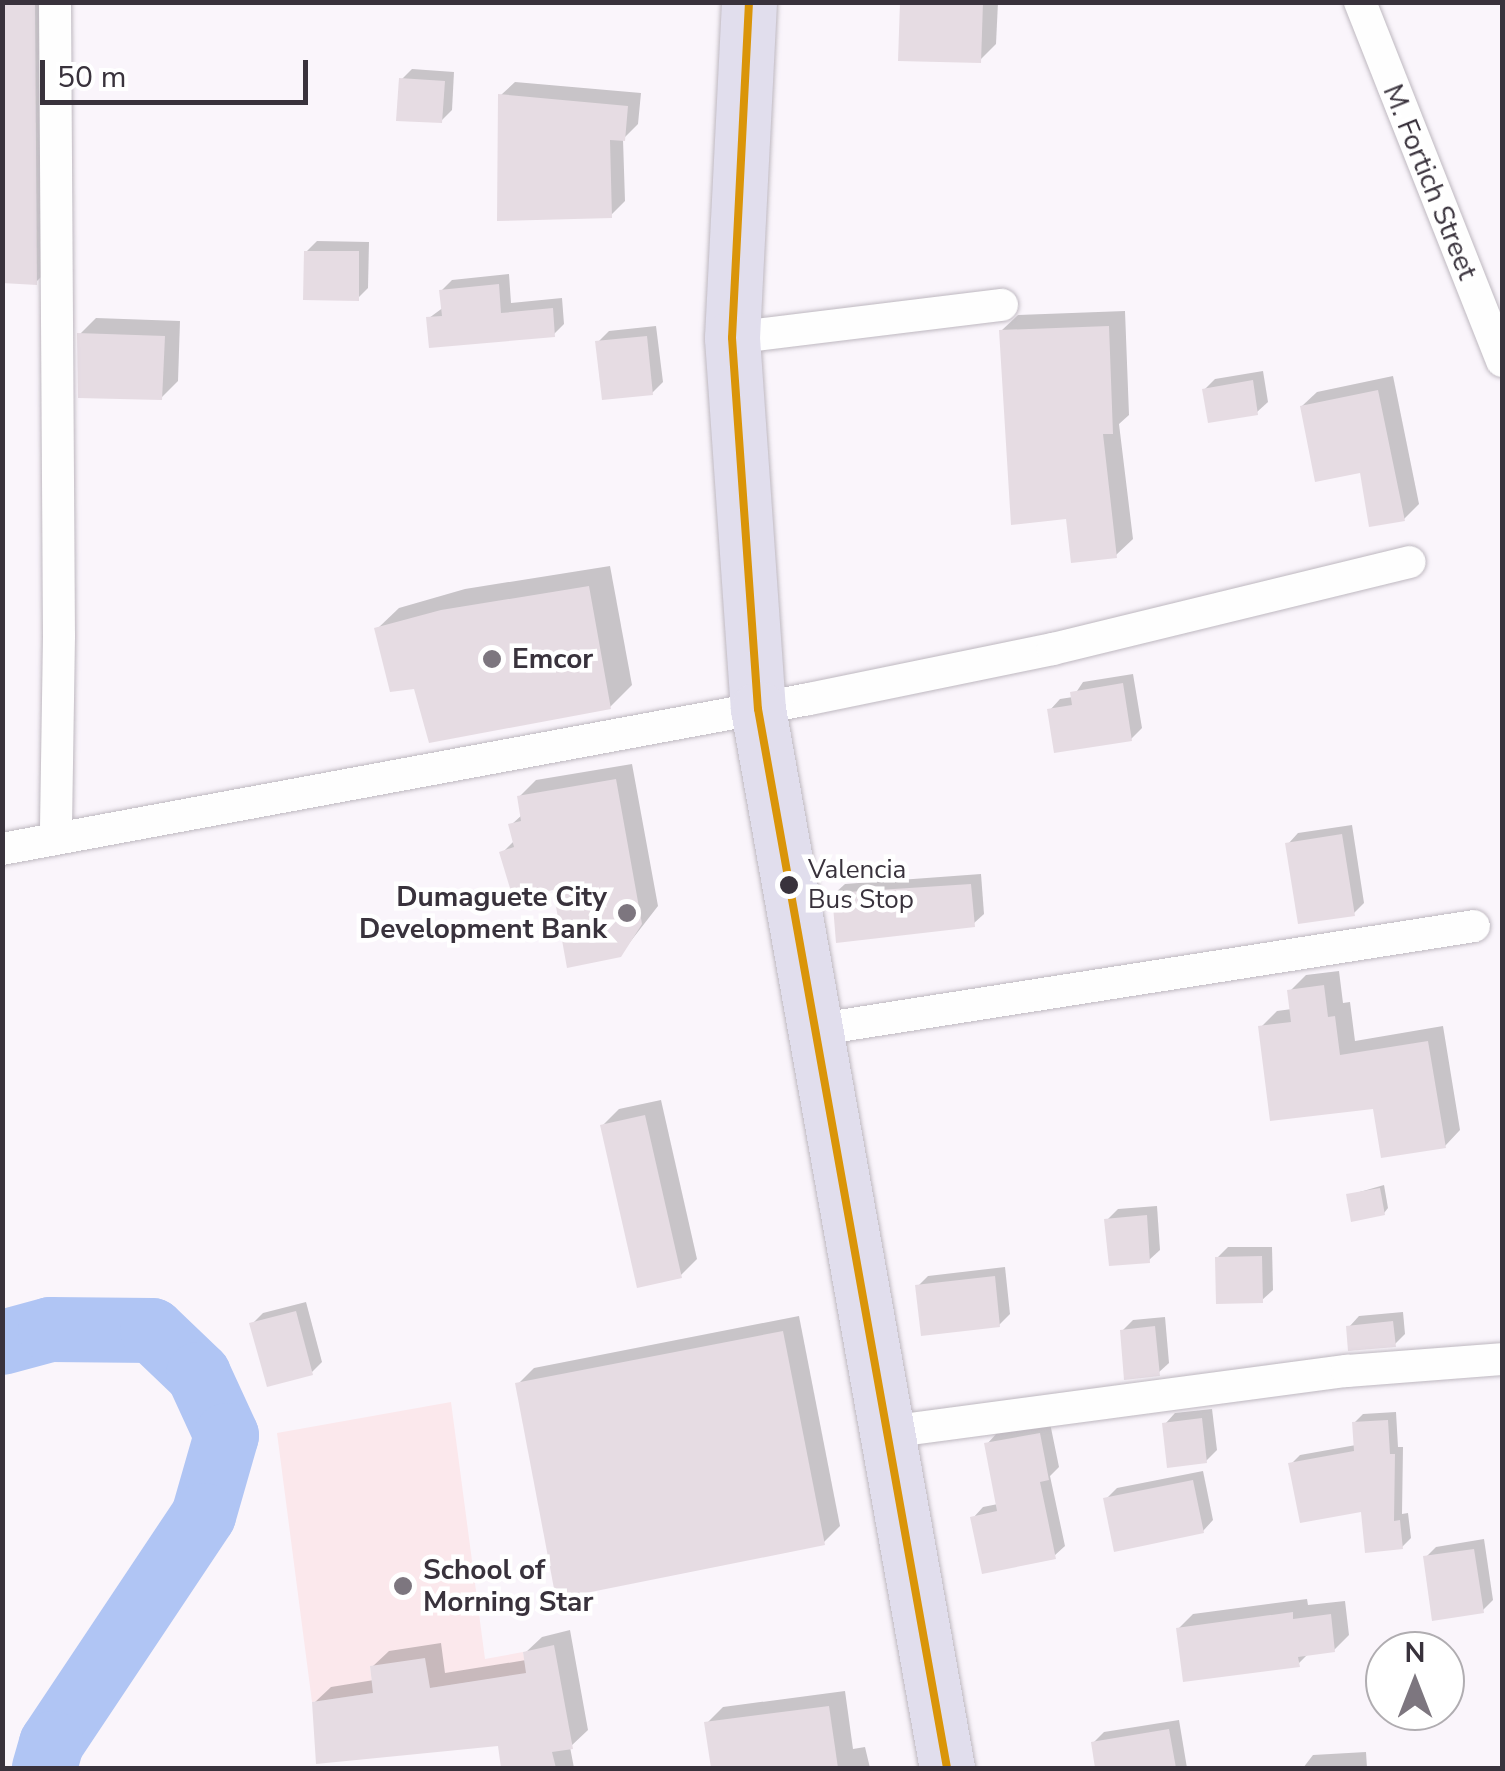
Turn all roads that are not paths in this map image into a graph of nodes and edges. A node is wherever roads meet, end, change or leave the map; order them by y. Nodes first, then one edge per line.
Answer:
1 (55, 2) edge
2 (749, 2) edge
3 (1360, 2) edge
4 (1002, 306) dead end
5 (732, 338) junction
6 (1502, 361) edge
7 (1410, 562) dead end
8 (758, 709) junction
9 (56, 838) junction
10 (2, 848) edge
11 (1474, 926) dead end
12 (814, 1030) junction
13 (1502, 1359) edge
14 (888, 1432) junction
15 (947, 1768) edge

1 - 9 street
2 - 5 highway
3 - 6 street, M. Fortich Street
4 - 5 street
5 - 8 highway
7 - 8 street
8 - 9 street
8 - 12 highway
9 - 10 street
11 - 12 street
12 - 14 highway
13 - 14 street
14 - 15 highway

